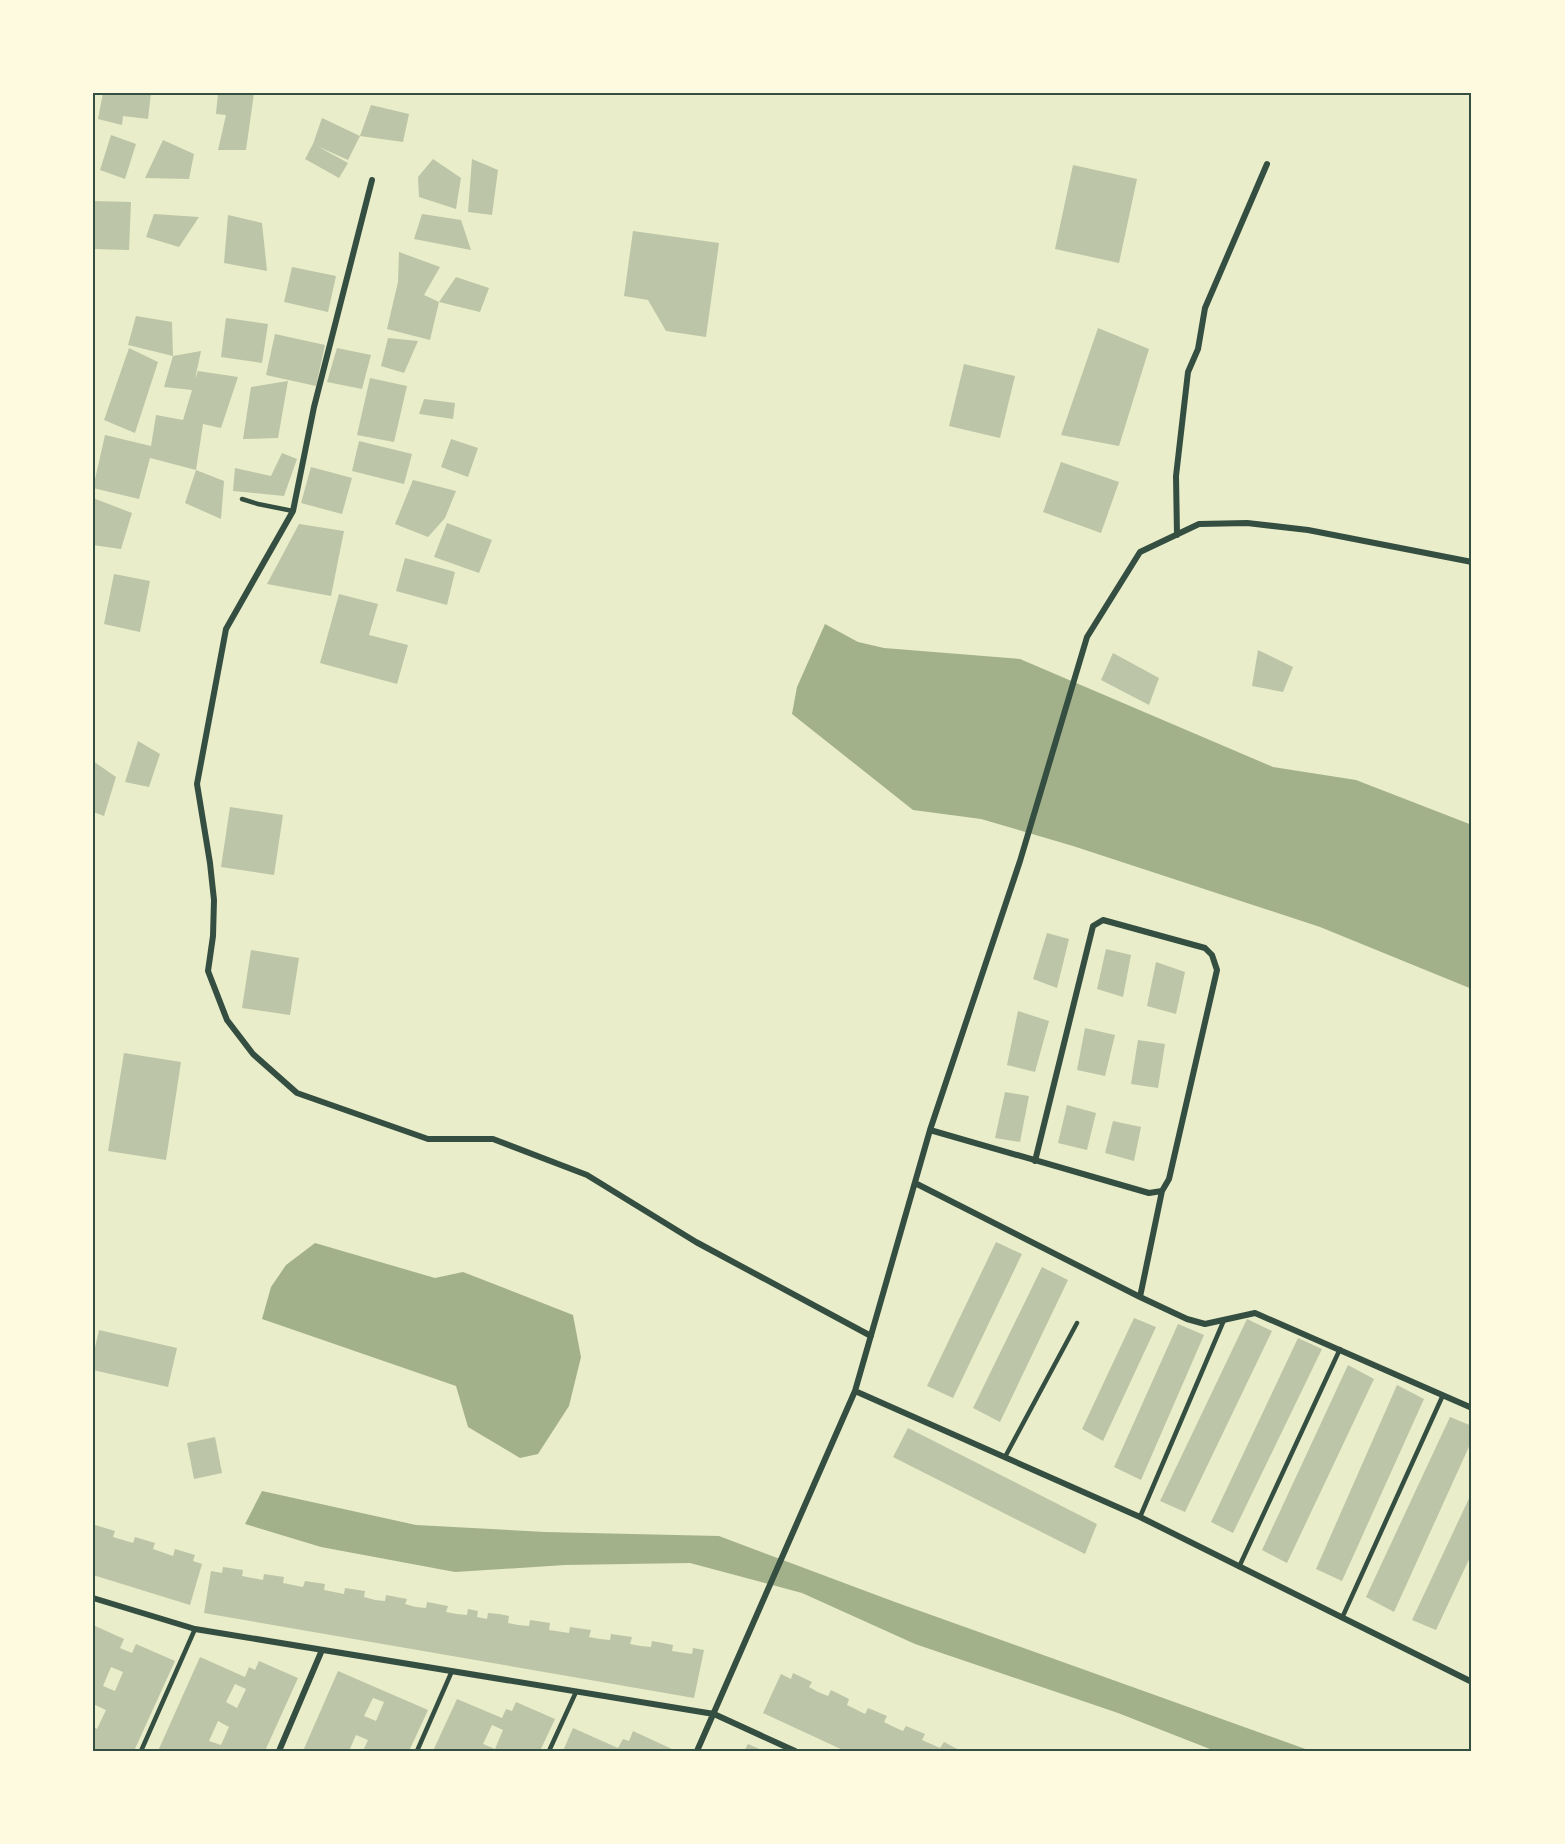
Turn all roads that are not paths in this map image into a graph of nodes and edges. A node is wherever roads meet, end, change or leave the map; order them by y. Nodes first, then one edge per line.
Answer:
1 (1267, 164) dead end
2 (372, 180) dead end
3 (242, 498) dead end
4 (293, 511) junction
5 (1177, 534) junction
6 (1472, 562) edge
7 (930, 1130) junction
8 (1035, 1161) junction
9 (915, 1183) junction
10 (1162, 1191) junction
11 (1140, 1297) junction
12 (1224, 1320) junction
13 (1077, 1323) dead end
14 (871, 1336) junction
15 (1340, 1349) junction
16 (855, 1391) junction
17 (1443, 1395) junction
18 (1472, 1408) edge
19 (1005, 1457) junction
20 (1140, 1517) junction
21 (1239, 1567) junction
22 (93, 1598) edge
23 (1342, 1618) junction
24 (195, 1629) junction
25 (322, 1650) junction
26 (452, 1671) junction
27 (1472, 1682) edge
28 (576, 1692) junction
29 (714, 1714) junction
30 (141, 1751) edge
31 (279, 1751) edge
32 (417, 1751) edge
33 (549, 1751) edge
34 (697, 1751) edge
35 (795, 1751) edge

1 - 5 street
2 - 4 street
3 - 4 lane
4 - 14 street
5 - 6 street
5 - 7 street
7 - 8 street
7 - 9 street
8 - 10 street
8 - 10 street
9 - 11 street
9 - 14 street
10 - 11 street
11 - 12 street
12 - 15 street
12 - 20 lane
13 - 19 lane
14 - 16 street
15 - 17 street
15 - 21 lane
16 - 19 street
16 - 29 street
17 - 18 street
17 - 23 lane
19 - 20 street
20 - 21 street
21 - 23 street
22 - 24 street
23 - 27 street
24 - 25 street
24 - 30 lane
25 - 26 street
25 - 31 street
26 - 28 street
26 - 32 lane
28 - 29 street
28 - 33 lane
29 - 34 street
29 - 35 street

